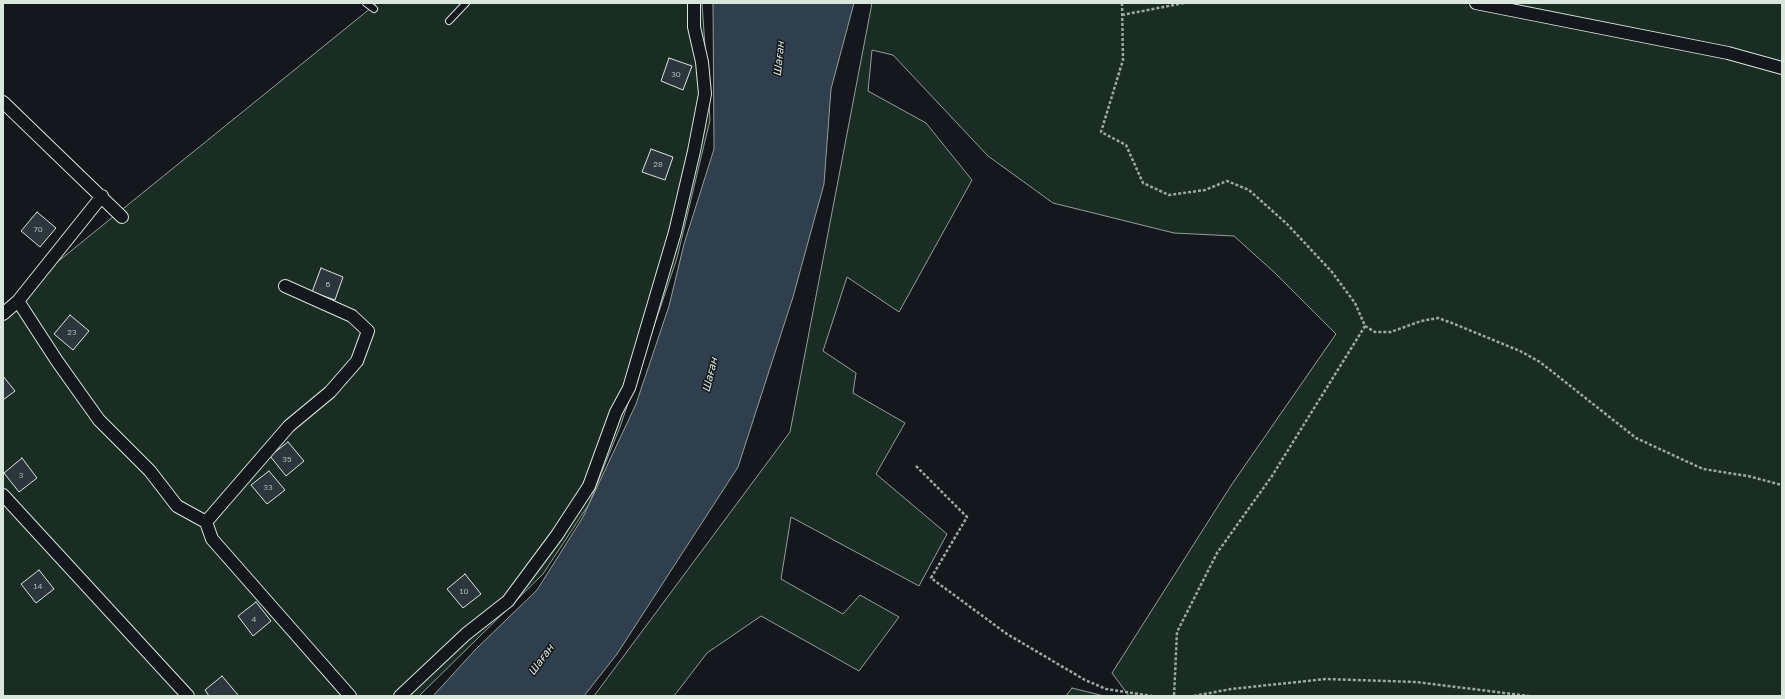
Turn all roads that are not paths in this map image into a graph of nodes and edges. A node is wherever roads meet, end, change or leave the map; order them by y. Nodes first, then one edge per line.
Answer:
1 (366, 3) edge
2 (466, 3) edge
3 (694, 3) edge
4 (1476, 3) edge
5 (374, 9) dead end
6 (449, 21) dead end
7 (1782, 68) edge
8 (3, 102) edge
9 (102, 196) junction
10 (122, 217) dead end
11 (285, 286) dead end
12 (18, 301) junction
13 (3, 314) edge
14 (3, 495) edge
15 (206, 522) junction
16 (188, 696) edge
17 (350, 696) edge
18 (400, 696) edge

1 - 5 lane
2 - 6 lane
3 - 18 street
4 - 7 street
8 - 9 street
9 - 10 street
9 - 12 street
11 - 15 street
12 - 13 street
12 - 15 street
14 - 16 street
15 - 17 street

